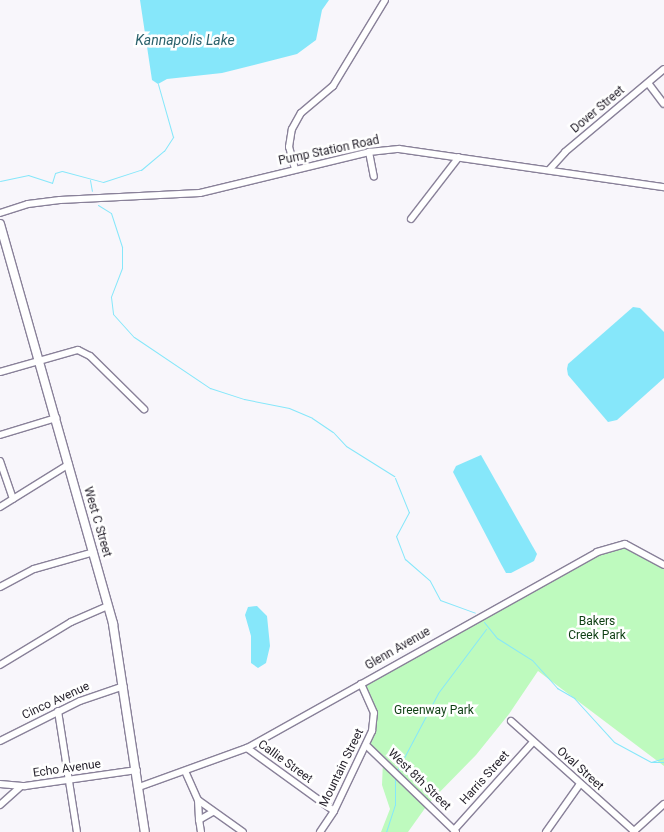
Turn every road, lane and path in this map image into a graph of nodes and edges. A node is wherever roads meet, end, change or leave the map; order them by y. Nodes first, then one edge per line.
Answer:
1 (385, 0) edge
2 (664, 69) edge
3 (648, 83) junction
4 (664, 104) edge
5 (369, 152) junction
6 (459, 157) junction
7 (295, 168) junction
8 (549, 170) junction
9 (374, 177) dead end
10 (664, 187) edge
11 (0, 213) edge
12 (411, 218) dead end
13 (0, 224) edge
14 (39, 362) junction
15 (0, 372) edge
16 (144, 409) dead end
17 (56, 418) junction
18 (0, 435) edge
19 (0, 461) edge
20 (70, 464) junction
21 (13, 499) junction
22 (0, 507) edge
23 (94, 552) junction
24 (664, 564) edge
25 (0, 587) edge
26 (108, 606) junction
27 (0, 665) edge
28 (361, 684) junction
29 (124, 686) junction
30 (58, 712) junction
31 (512, 721) dead end
32 (0, 741) edge
33 (533, 742) junction
34 (366, 745) junction
35 (247, 748) junction
36 (137, 770) junction
37 (185, 771) junction
38 (69, 779) junction
39 (0, 784) edge
40 (580, 784) junction
41 (20, 787) junction
42 (139, 787) junction
43 (198, 800) junction
44 (664, 804) edge
45 (0, 805) edge
46 (213, 812) junction
47 (334, 812) junction
48 (199, 820) junction
49 (455, 831) edge
50 (77, 832) edge
51 (145, 832) edge
52 (201, 832) edge
53 (243, 832) edge
54 (320, 832) edge
55 (546, 832) edge
56 (634, 832) edge

1 - 7 street
2 - 3 street, Dover Street
3 - 4 street
3 - 8 street, Dover Street
5 - 6 street, Pump Station Road
5 - 7 street, Pump Station Road
5 - 9 street
6 - 8 street, Pump Station Road
6 - 12 street
7 - 11 street, Pump Station Road
8 - 10 street, Pump Station Road
13 - 14 main road, West C Street
14 - 15 street
14 - 16 street
14 - 17 main road, West C Street
17 - 18 street
17 - 20 main road, West C Street
19 - 21 street
20 - 21 street
20 - 23 main road, West C Street
21 - 22 street
23 - 25 street
23 - 26 main road, West C Street
24 - 28 street, Glenn Avenue
26 - 27 street
26 - 29 main road, West C Street
28 - 34 street, Mountain Street
28 - 35 street, Glenn Avenue
29 - 30 street, Cinco Avenue
29 - 36 main road, West C Street
30 - 32 street, Cinco Avenue
30 - 38 street
31 - 33 street, Oval Street
33 - 40 street, Oval Street
33 - 49 street, Harris Street
34 - 47 street, Mountain Street
34 - 49 street, West 8th Street
35 - 37 street, Glenn Avenue
35 - 47 street, Callie Street
36 - 38 street, Echo Avenue
36 - 42 main road, West C Street
37 - 42 street, Glenn Avenue
37 - 43 street
38 - 41 street, Echo Avenue
38 - 50 street
39 - 41 street, Echo Avenue
40 - 55 street
40 - 56 street, Oval Street
41 - 45 street
42 - 51 main road, West C Street
43 - 46 street
43 - 48 street
44 - 56 street
46 - 48 street
46 - 53 street
47 - 54 street, Mountain Street
48 - 52 street

